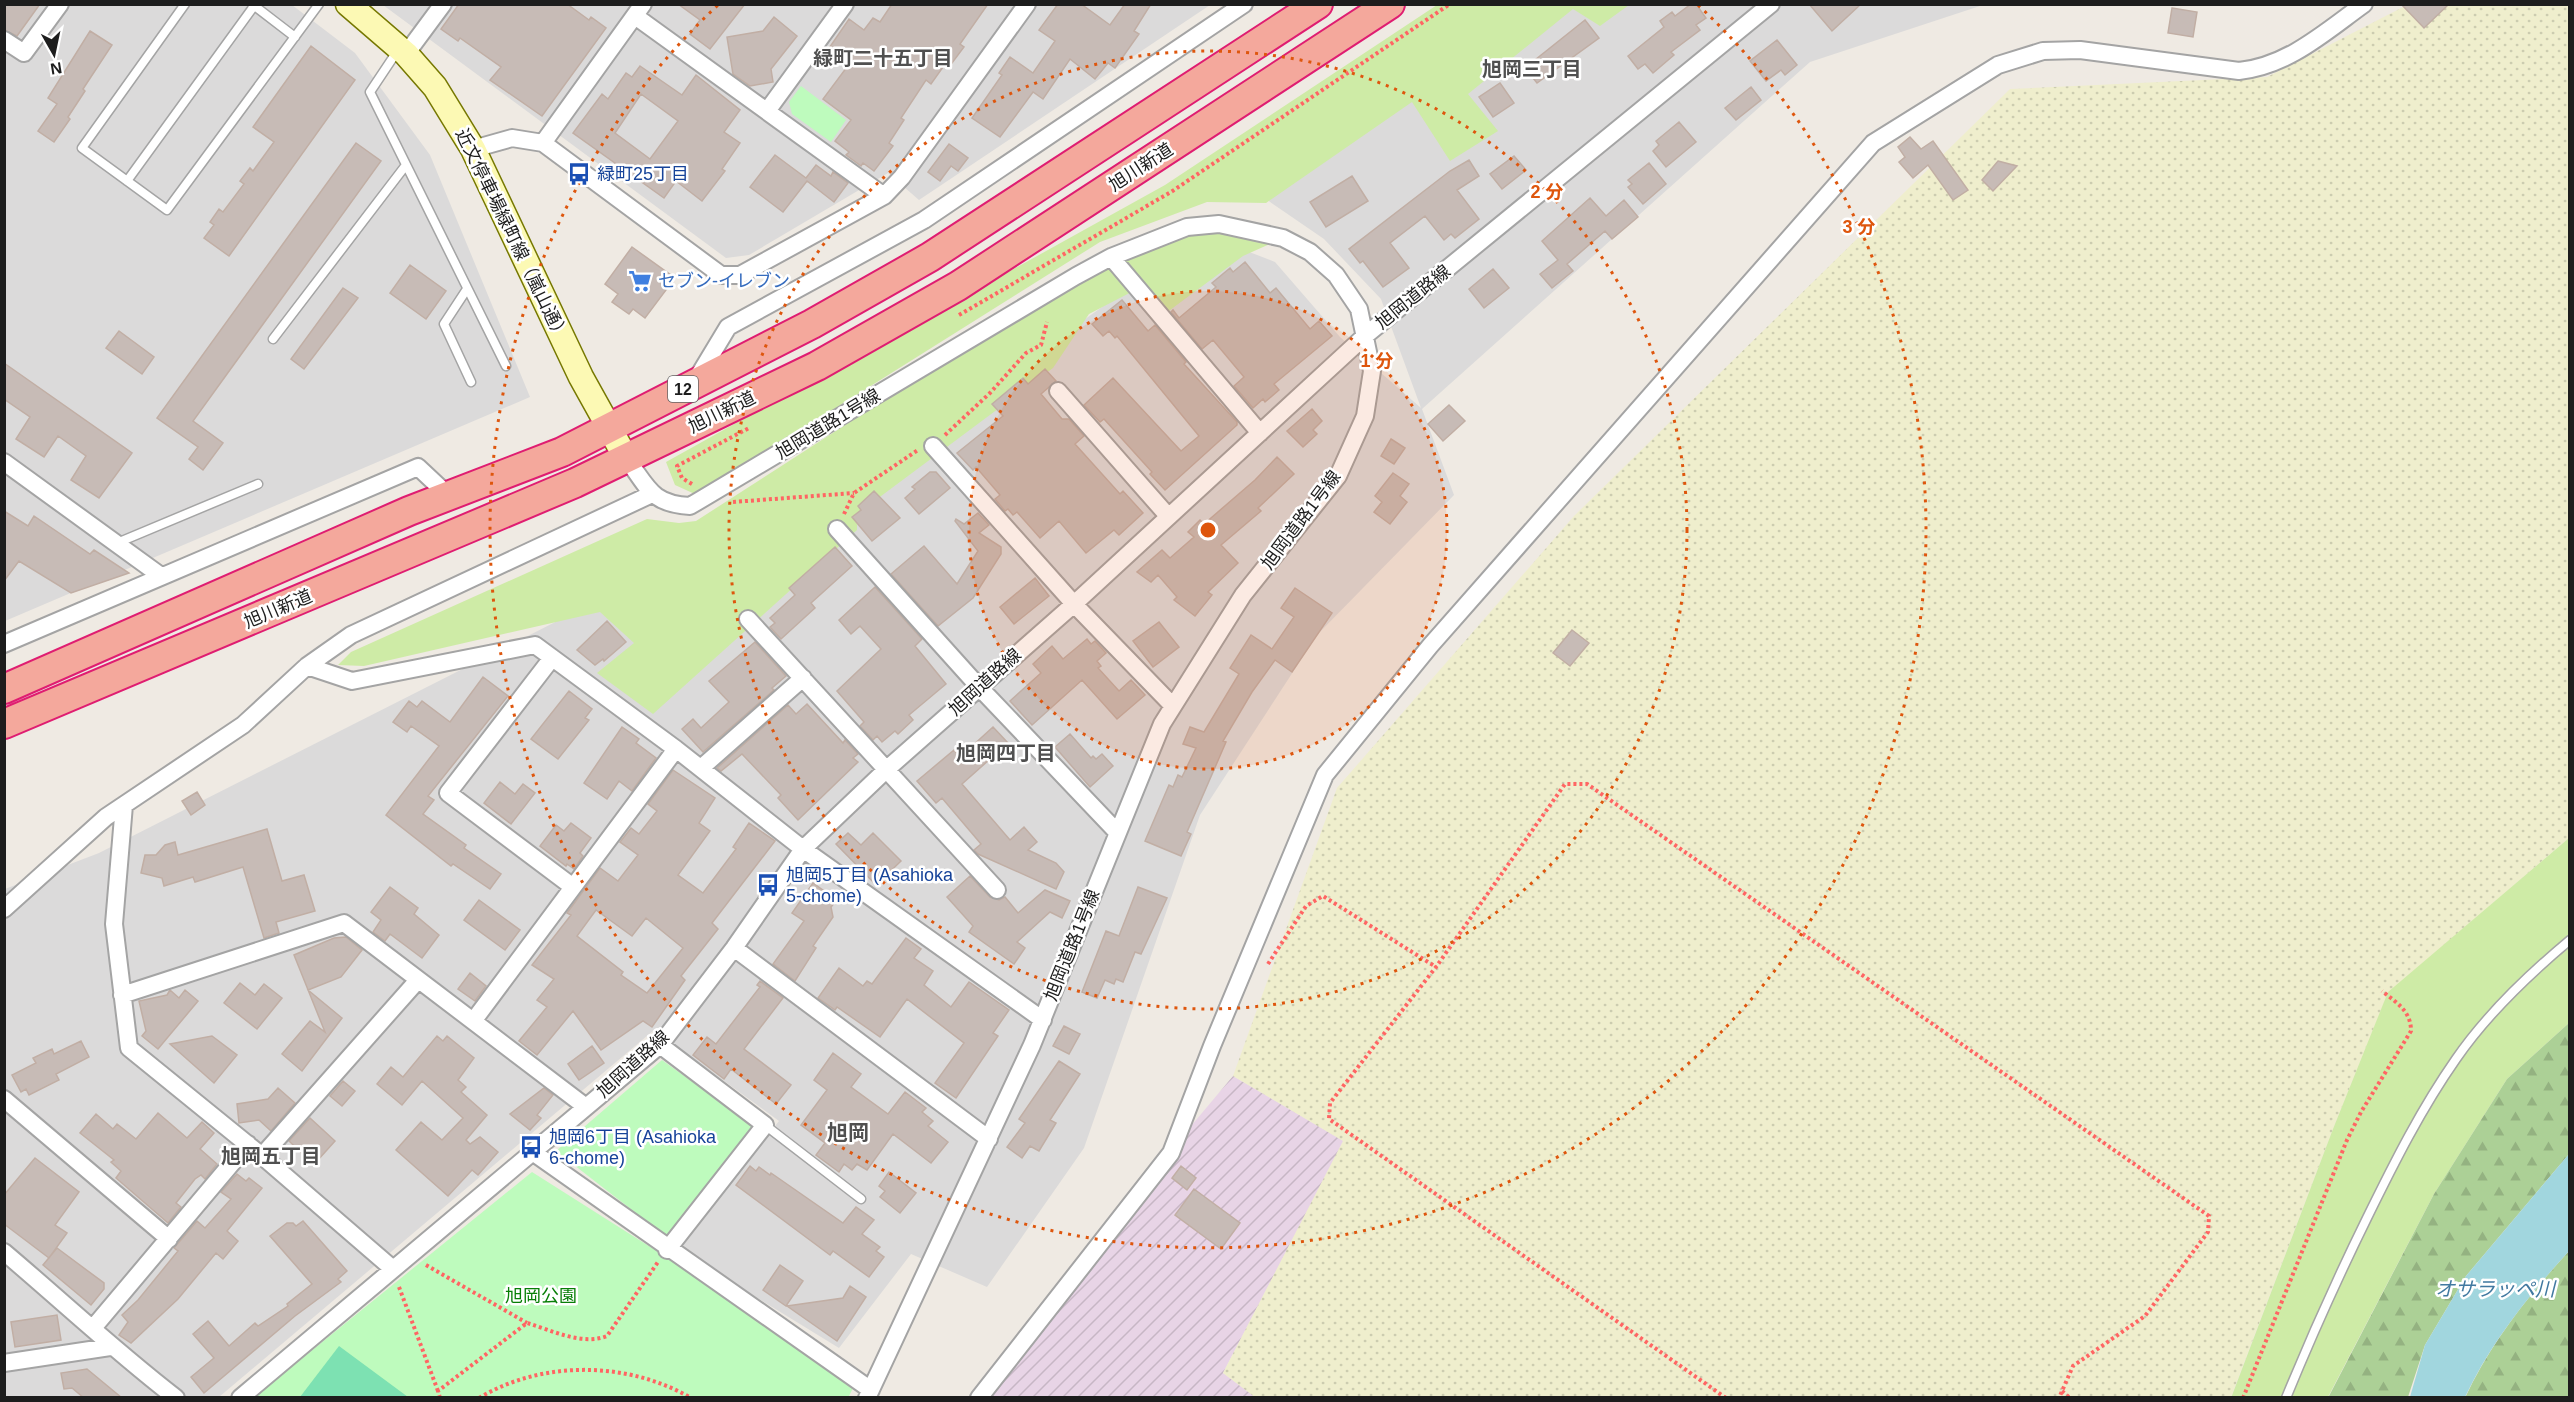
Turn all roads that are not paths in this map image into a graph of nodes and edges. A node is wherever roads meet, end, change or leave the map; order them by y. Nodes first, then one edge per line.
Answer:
1 (60, 4) edge
2 (185, 4) edge
3 (319, 4) edge
4 (348, 4) edge
5 (443, 4) edge
6 (845, 4) edge
7 (1027, 4) edge
8 (1244, 4) edge
9 (1318, 4) edge
10 (1390, 4) edge
11 (1771, 4) edge
12 (2364, 4) edge
13 (253, 5) edge
14 (639, 10) edge
15 (295, 37) junction
16 (4, 40) edge
17 (403, 51) junction
18 (767, 111) junction
19 (543, 143) junction
20 (473, 149) junction
21 (406, 165) junction
22 (127, 181) junction
23 (884, 196) junction
24 (1112, 257) junction
25 (467, 289) junction
26 (1366, 335) junction
27 (273, 339) dead end
28 (506, 366) dead end
29 (471, 382) dead end
30 (694, 383) junction
31 (1058, 391) dead end
32 (609, 429) junction
33 (1260, 433) junction
34 (933, 446) dead end
35 (626, 458) junction
36 (4, 462) edge
37 (258, 484) dead end
38 (652, 494) junction
39 (450, 497) junction
40 (1168, 516) junction
41 (837, 529) dead end
42 (116, 544) junction
43 (161, 576) junction
44 (1074, 604) junction
45 (748, 619) dead end
46 (5, 643) edge
47 (552, 658) junction
48 (307, 666) junction
49 (803, 678) junction
50 (979, 687) junction
51 (4, 689) edge
52 (1173, 706) junction
53 (4, 724) edge
54 (676, 749) junction
55 (700, 768) junction
56 (887, 769) junction
57 (124, 805) junction
58 (1117, 832) junction
59 (802, 849) junction
60 (573, 887) junction
61 (997, 890) dead end
62 (4, 909) edge
63 (2570, 940) edge
64 (734, 948) junction
65 (418, 980) junction
66 (122, 995) junction
67 (474, 1020) junction
68 (1043, 1020) junction
69 (660, 1045) junction
70 (4, 1100) edge
71 (586, 1107) junction
72 (765, 1125) junction
73 (989, 1139) junction
74 (248, 1144) junction
75 (534, 1153) junction
76 (262, 1156) junction
77 (861, 1199) dead end
78 (169, 1239) junction
79 (667, 1250) junction
80 (4, 1252) edge
81 (393, 1269) junction
82 (93, 1328) junction
83 (110, 1347) junction
84 (4, 1363) edge
85 (869, 1394) edge
86 (176, 1398) edge
87 (240, 1398) edge
88 (980, 1398) edge
89 (2286, 1398) edge

1 - 16 street
2 - 22 lane
3 - 15 lane
4 - 17 main road, 近文停車場緑町線（嵐山通）
5 - 17 street
6 - 18 street
7 - 23 street
8 - 30 street
9 - 30 highway, 旭川新道 / 12
10 - 35 highway, 旭川新道 / 12
11 - 26 street, 旭岡道路線
12 - 88 street
13 - 15 lane
13 - 22 lane
14 - 18 street
14 - 19 street
15 - 22 lane
17 - 20 main road, 近文停車場緑町線（嵐山通）
17 - 21 lane
18 - 23 street
19 - 20 street
19 - 23 street
20 - 32 main road, 近文停車場緑町線（嵐山通）
21 - 25 lane
21 - 27 lane
24 - 26 street, 旭岡道路1号線
24 - 33 street
24 - 38 street, 旭岡道路1号線
25 - 28 lane
25 - 29 lane
26 - 33 street, 旭岡道路線
26 - 52 street, 旭岡道路1号線
30 - 32 highway, 旭川新道 / 12
31 - 40 street
32 - 35 main road, 近文停車場緑町線（嵐山通）
32 - 39 highway, 旭川新道 / 12
33 - 40 street, 旭岡道路線
34 - 44 street
35 - 38 street
35 - 53 highway, 旭川新道 / 12
36 - 42 street
37 - 42 lane
38 - 48 street
39 - 43 street
39 - 51 highway, 旭川新道 / 12
40 - 44 street, 旭岡道路線
41 - 50 street
42 - 43 street
43 - 46 street
44 - 50 street, 旭岡道路線
44 - 52 street
45 - 49 street
47 - 48 street
47 - 54 street
47 - 60 street
48 - 57 street
49 - 55 street
49 - 56 street
50 - 56 street, 旭岡道路線
50 - 58 street
52 - 58 street, 旭岡道路1号線
54 - 55 street
54 - 60 street
55 - 59 street
56 - 59 street, 旭岡道路線
56 - 61 street
57 - 62 street
57 - 66 street
58 - 68 street, 旭岡道路1号線
59 - 64 street, 旭岡道路線
59 - 68 street
60 - 67 street
63 - 89 lane
64 - 69 street, 旭岡道路線
64 - 73 street
65 - 66 street
65 - 67 street
65 - 76 street
66 - 74 street
67 - 71 street
68 - 73 street, 旭岡道路1号線
69 - 71 street, 旭岡道路線
69 - 72 street
70 - 78 street
71 - 75 street, 旭岡道路線
72 - 77 lane
72 - 79 street
73 - 85 street, 旭岡道路1号線
74 - 76 street
74 - 78 street
75 - 79 street
75 - 81 street, 旭岡道路線
76 - 81 street
78 - 82 street
79 - 85 street
80 - 82 street
81 - 87 street, 旭岡道路線
82 - 83 street
83 - 84 street
83 - 86 street

